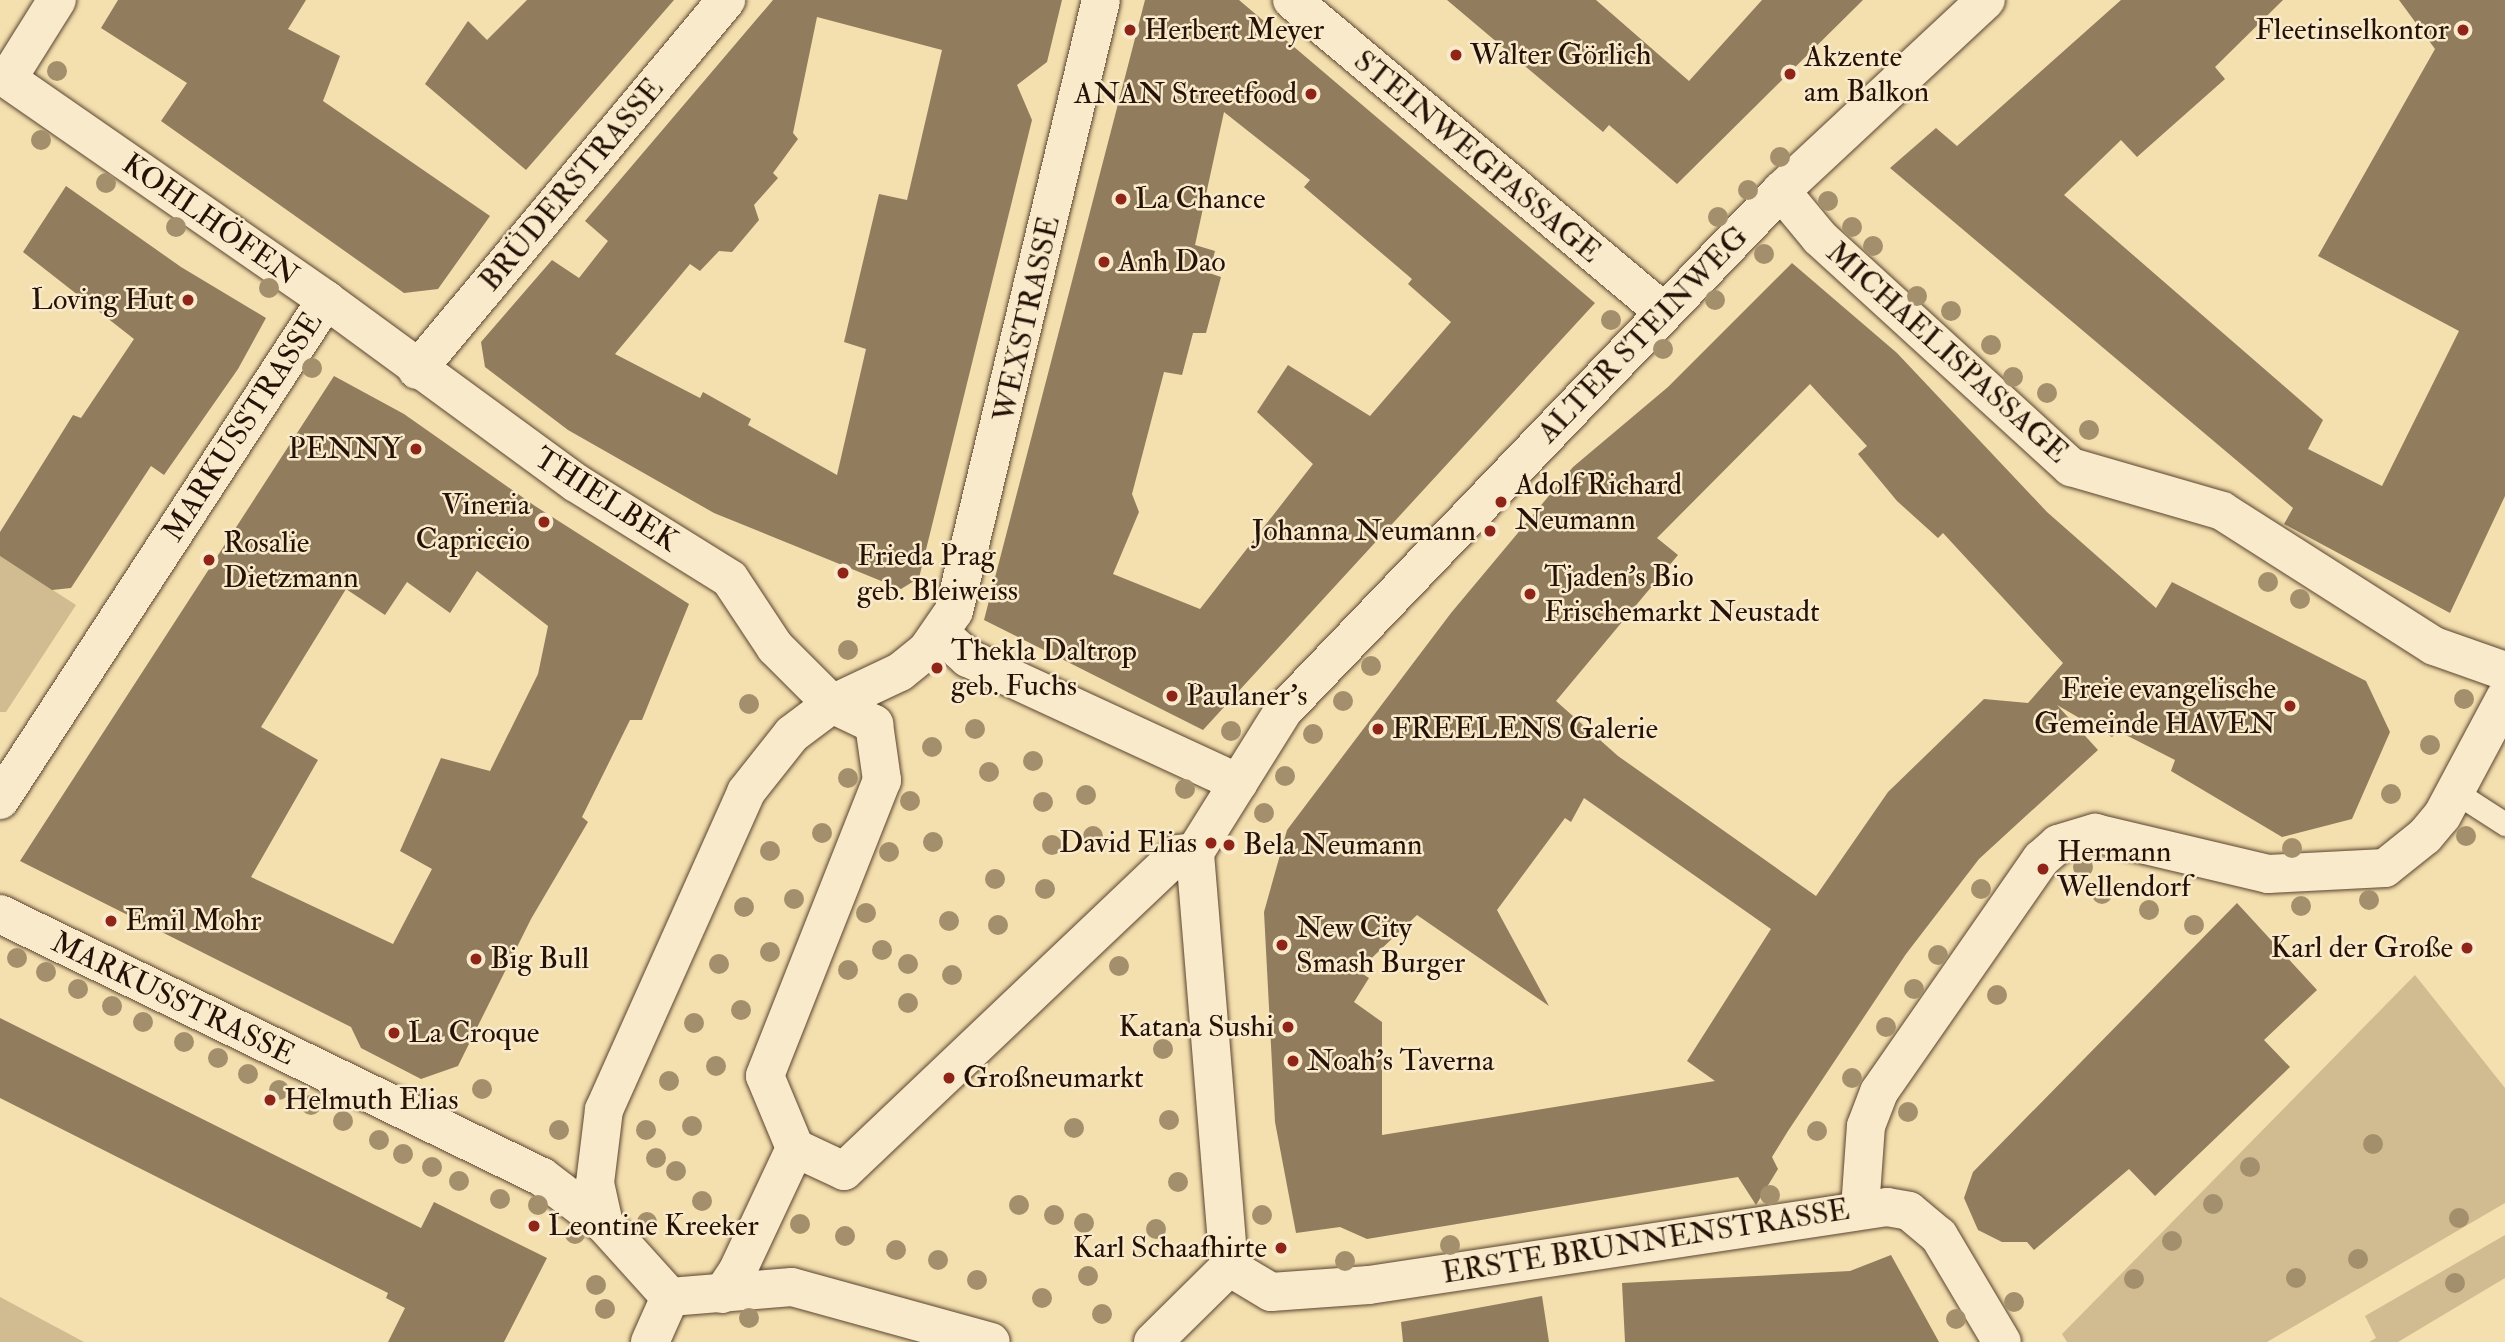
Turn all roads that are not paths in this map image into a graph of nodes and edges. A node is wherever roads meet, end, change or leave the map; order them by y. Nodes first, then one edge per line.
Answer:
1 (57, 0) edge
2 (726, 0) edge
3 (1101, 0) edge
4 (1292, 0) edge
5 (1986, 0) edge
6 (4, 76) edge
7 (1781, 191) junction
8 (326, 300) junction
9 (1664, 313) junction
10 (417, 370) junction
11 (940, 633) junction
12 (2505, 671) edge
13 (2505, 698) edge
14 (832, 704) junction
15 (1238, 783) junction
16 (2457, 793) junction
17 (0, 800) edge
18 (2505, 824) edge
19 (1195, 852) junction
20 (0, 914) edge
21 (795, 1148) junction
22 (1860, 1209) junction
23 (604, 1224) junction
24 (1229, 1267) junction
25 (722, 1294) junction
26 (670, 1297) junction
27 (650, 1342) edge
28 (992, 1342) edge
29 (1153, 1342) edge
30 (2002, 1342) edge

1 - 6 street
2 - 10 street, BRÜDERSTRASSE
3 - 11 street, WEXSTRASSE
4 - 9 street, STEINWEGPASSAGE
5 - 7 street, ALTER STEINWEG
6 - 8 street, KOHLHÖFEN
7 - 9 street, ALTER STEINWEG
7 - 12 street, MICHAELISPASSAGE
8 - 10 street, KOHLHÖFEN
8 - 17 street, MARKUSSTRASSE
9 - 15 street, ALTER STEINWEG
10 - 14 street, THIELBEK
11 - 14 street
11 - 15 street
13 - 16 street
14 - 21 street
14 - 23 street
15 - 19 street
16 - 18 lane
16 - 22 street
19 - 21 street
19 - 24 street
20 - 23 street, MARKUSSTRASSE
21 - 25 street
22 - 24 street, ERSTE BRUNNENSTRASSE
22 - 30 street, ERSTE BRUNNENSTRASSE
23 - 26 street
24 - 29 street
25 - 26 street
25 - 28 street
26 - 27 street

